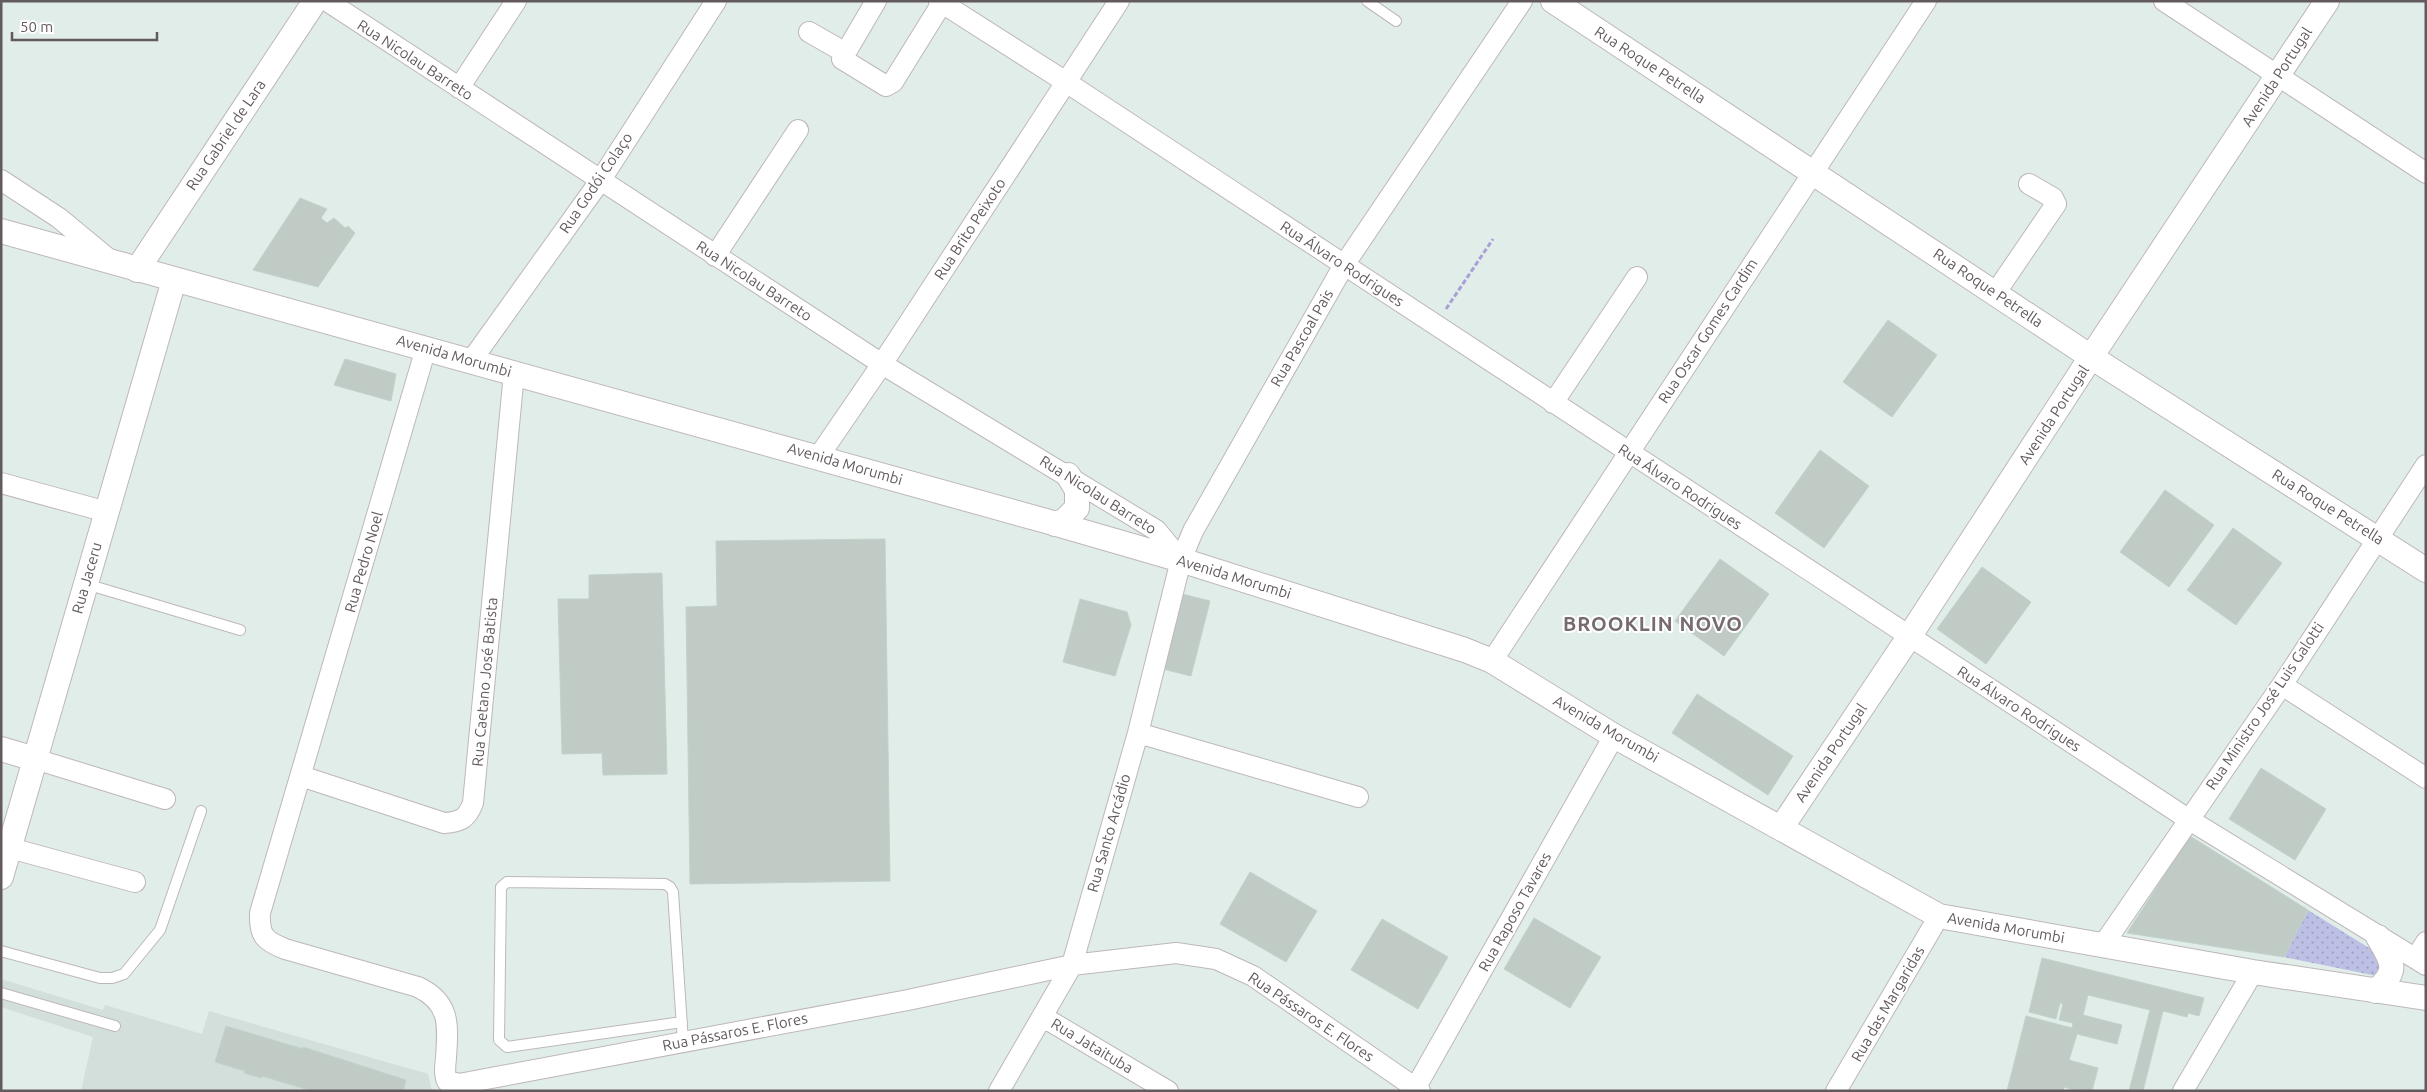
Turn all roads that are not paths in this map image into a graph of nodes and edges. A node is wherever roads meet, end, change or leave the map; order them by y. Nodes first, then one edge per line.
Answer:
1 (315, 1) edge
2 (326, 1) edge
3 (516, 1) edge
4 (716, 1) edge
5 (876, 1) edge
6 (1119, 1) edge
7 (1367, 1) edge
8 (1522, 1) edge
9 (1553, 1) edge
10 (1926, 1) edge
11 (2164, 1) edge
12 (2327, 1) edge
13 (941, 2) edge
14 (1396, 21) dead end
15 (809, 32) dead end
16 (844, 52) junction
17 (2278, 77) junction
18 (1066, 82) junction
19 (459, 88) junction
20 (798, 130) dead end
21 (1812, 173) junction
22 (2426, 173) edge
23 (1, 180) edge
24 (600, 181) junction
25 (2029, 184) dead end
26 (1, 231) edge
27 (715, 256) junction
28 (113, 262) junction
29 (1344, 265) junction
30 (137, 270) junction
31 (1637, 277) dead end
32 (174, 280) junction
33 (1996, 292) junction
34 (426, 348) junction
35 (2091, 357) junction
36 (471, 361) junction
37 (882, 364) junction
38 (514, 373) junction
39 (1553, 403) junction
40 (1628, 453) junction
41 (819, 456) junction
42 (2426, 465) edge
43 (1068, 475) junction
44 (1, 483) edge
45 (107, 512) junction
46 (1055, 524) junction
47 (2377, 537) junction
48 (1181, 560) junction
49 (2426, 570) edge
50 (86, 584) junction
51 (240, 630) dead end
52 (1909, 637) junction
53 (1492, 661) junction
54 (2282, 685) junction
55 (1138, 733) junction
56 (1614, 736) junction
57 (1, 749) edge
58 (35, 759) junction
59 (301, 776) junction
60 (2426, 778) edge
61 (1358, 797) dead end
62 (165, 799) dead end
63 (201, 811) dead end
64 (2188, 819) junction
65 (1781, 828) junction
66 (10, 848) junction
67 (1, 877) edge
68 (135, 882) dead end
69 (1939, 916) junction
70 (2378, 937) junction
71 (2103, 945) junction
72 (1, 951) edge
73 (2422, 955) edge
74 (1072, 965) junction
75 (2253, 972) junction
76 (2376, 991) junction
77 (1, 993) edge
78 (2426, 998) edge
79 (1043, 1017) junction
80 (682, 1022) junction
81 (115, 1026) dead end
82 (684, 1042) junction
83 (1418, 1089) edge
84 (999, 1091) edge
85 (1168, 1091) edge
86 (1836, 1091) edge
87 (2183, 1091) edge

1 - 30 street, Rua Gabriel de Lara
2 - 19 street, Rua Nicolau Barreto
3 - 19 street
4 - 24 street, Rua Godói Colaço
5 - 16 street
6 - 18 street, Rua Brito Peixoto
7 - 14 lane
8 - 29 street, Rua Pascoal Pais
9 - 21 street, Rua Roque Petrella
10 - 21 street, Rua Oscar Gomes Cardim
11 - 17 street
12 - 17 street, Avenida Portugal
13 - 16 street
13 - 18 street, Rua Álvaro Rodrigues
15 - 16 street
17 - 22 street
17 - 35 street, Avenida Portugal
18 - 29 street, Rua Álvaro Rodrigues
18 - 37 street, Rua Brito Peixoto
19 - 24 street, Rua Nicolau Barreto
20 - 27 street
21 - 33 street, Rua Roque Petrella
21 - 40 street, Rua Oscar Gomes Cardim
23 - 28 street
24 - 27 street, Rua Nicolau Barreto
24 - 36 street, Rua Godói Colaço
25 - 33 street
26 - 28 street, Avenida Morumbi
27 - 37 street, Rua Nicolau Barreto
28 - 30 street, Avenida Morumbi
29 - 39 street, Rua Álvaro Rodrigues
29 - 48 street, Rua Pascoal Pais
30 - 32 street, Avenida Morumbi
31 - 39 street
32 - 34 street, Avenida Morumbi
32 - 45 street, Rua Jaceru
33 - 35 street, Rua Roque Petrella
34 - 36 street, Avenida Morumbi
34 - 59 street, Rua Pedro Noel
35 - 47 street, Rua Roque Petrella
35 - 52 street, Avenida Portugal
36 - 38 street, Avenida Morumbi
37 - 41 street, Rua Brito Peixoto
37 - 43 street, Rua Nicolau Barreto
38 - 41 street, Avenida Morumbi
38 - 59 street, Rua Caetano José Batista
39 - 40 street, Rua Álvaro Rodrigues
40 - 52 street, Rua Álvaro Rodrigues
40 - 53 street, Rua Oscar Gomes Cardim
41 - 46 street, Avenida Morumbi
42 - 47 street, Rua Ministro José Luis Galotti
43 - 46 street
43 - 48 street, Rua Nicolau Barreto
44 - 45 street
45 - 50 street, Rua Jaceru
46 - 48 street, Avenida Morumbi
47 - 49 street, Rua Roque Petrella
47 - 54 street, Rua Ministro José Luis Galotti
48 - 53 street, Avenida Morumbi
48 - 55 street, Rua Santo Arcádio
50 - 51 lane
50 - 58 street, Rua Jaceru
52 - 64 street, Rua Álvaro Rodrigues
52 - 65 street, Avenida Portugal
53 - 56 street, Avenida Morumbi
54 - 60 street
54 - 64 street, Rua Ministro José Luis Galotti
55 - 61 street
55 - 74 street, Rua Santo Arcádio
56 - 65 street, Avenida Morumbi
56 - 83 street, Rua Raposo Tavares
57 - 58 street
58 - 62 street
58 - 66 street, Rua Jaceru
59 - 82 street, Rua Pássaros E. Flores
63 - 72 lane
64 - 70 street, Rua Álvaro Rodrigues
64 - 71 street, Rua Ministro José Luis Galotti
65 - 69 street, Avenida Morumbi
66 - 67 street, Rua Jaceru
66 - 68 street
69 - 71 street, Avenida Morumbi
69 - 86 street, Rua das Margaridas
70 - 73 street, Rua Álvaro Rodrigues
70 - 76 street
71 - 75 street, Avenida Morumbi
74 - 79 street, Rua Santo Arcádio
74 - 82 street, Rua Pássaros E. Flores
74 - 83 street, Rua Pássaros E. Flores
75 - 76 street, Avenida Morumbi
75 - 87 street
76 - 78 street, Avenida Morumbi
77 - 81 lane
79 - 84 street, Rua Santo Arcádio
79 - 85 street, Rua Jataituba
80 - 80 lane
80 - 82 lane

